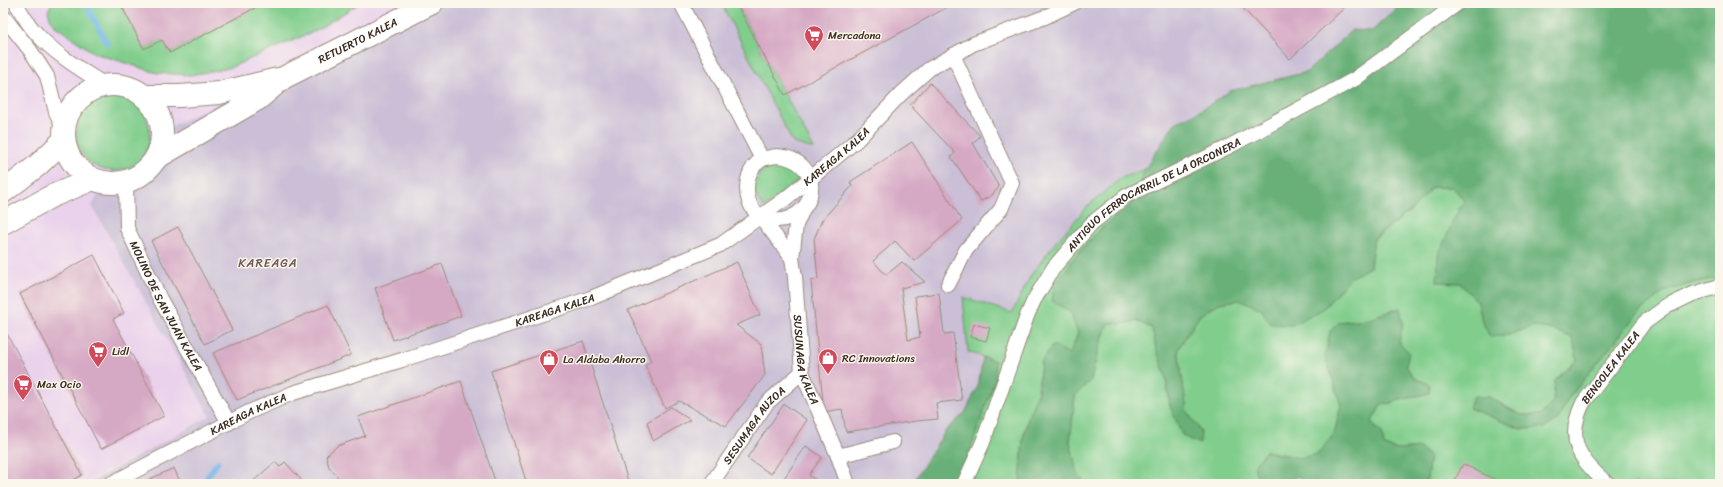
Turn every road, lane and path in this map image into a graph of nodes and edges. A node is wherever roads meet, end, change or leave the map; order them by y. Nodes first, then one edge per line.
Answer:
1 (16, 3) edge
2 (432, 3) edge
3 (681, 3) edge
4 (1074, 3) edge
5 (1458, 3) edge
6 (407, 9) edge
7 (3, 16) edge
8 (953, 55) junction
9 (283, 78) junction
10 (105, 85) junction
11 (146, 96) junction
12 (64, 134) junction
13 (156, 158) junction
14 (762, 160) junction
15 (92, 179) junction
16 (810, 179) junction
17 (126, 182) junction
18 (3, 192) edge
19 (804, 208) junction
20 (760, 216) junction
21 (3, 223) edge
22 (792, 258) junction
23 (948, 285) dead end
24 (1720, 286) edge
25 (802, 372) junction
26 (229, 423) junction
27 (893, 442) dead end
28 (838, 456) junction
29 (110, 484) edge
30 (711, 484) edge
31 (848, 484) edge
32 (964, 484) edge
33 (1608, 484) edge

1 - 10 street
2 - 6 main road, RETUERTO KALEA
3 - 14 street
4 - 8 street, KAREAGA KALEA
5 - 32 street, ANTIGUO FERROCARRIL DE LA ORCONERA
6 - 9 main road, RETUERTO KALEA
7 - 12 street
8 - 16 street, KAREAGA KALEA
8 - 23 street
9 - 11 main road
9 - 13 main road
10 - 11 main road
10 - 12 main road
11 - 13 main road
12 - 15 main road
12 - 18 main road
13 - 17 main road
14 - 16 street
14 - 20 street
15 - 17 main road
15 - 21 main road
16 - 19 street
16 - 20 street, KAREAGA KALEA
17 - 26 street, MOLINO DE SAN JUAN KALEA
19 - 20 street
19 - 22 street
20 - 22 street
20 - 26 street, KAREAGA KALEA
22 - 25 street, SUSUNAGA KALEA
24 - 33 street, BENGOLEA KALEA
25 - 28 street, SUSUNAGA KALEA
25 - 30 street, SESUMAGA AUZOA
26 - 29 street, KAREAGA KALEA
27 - 28 street
28 - 31 street, SUSUNAGA KALEA

